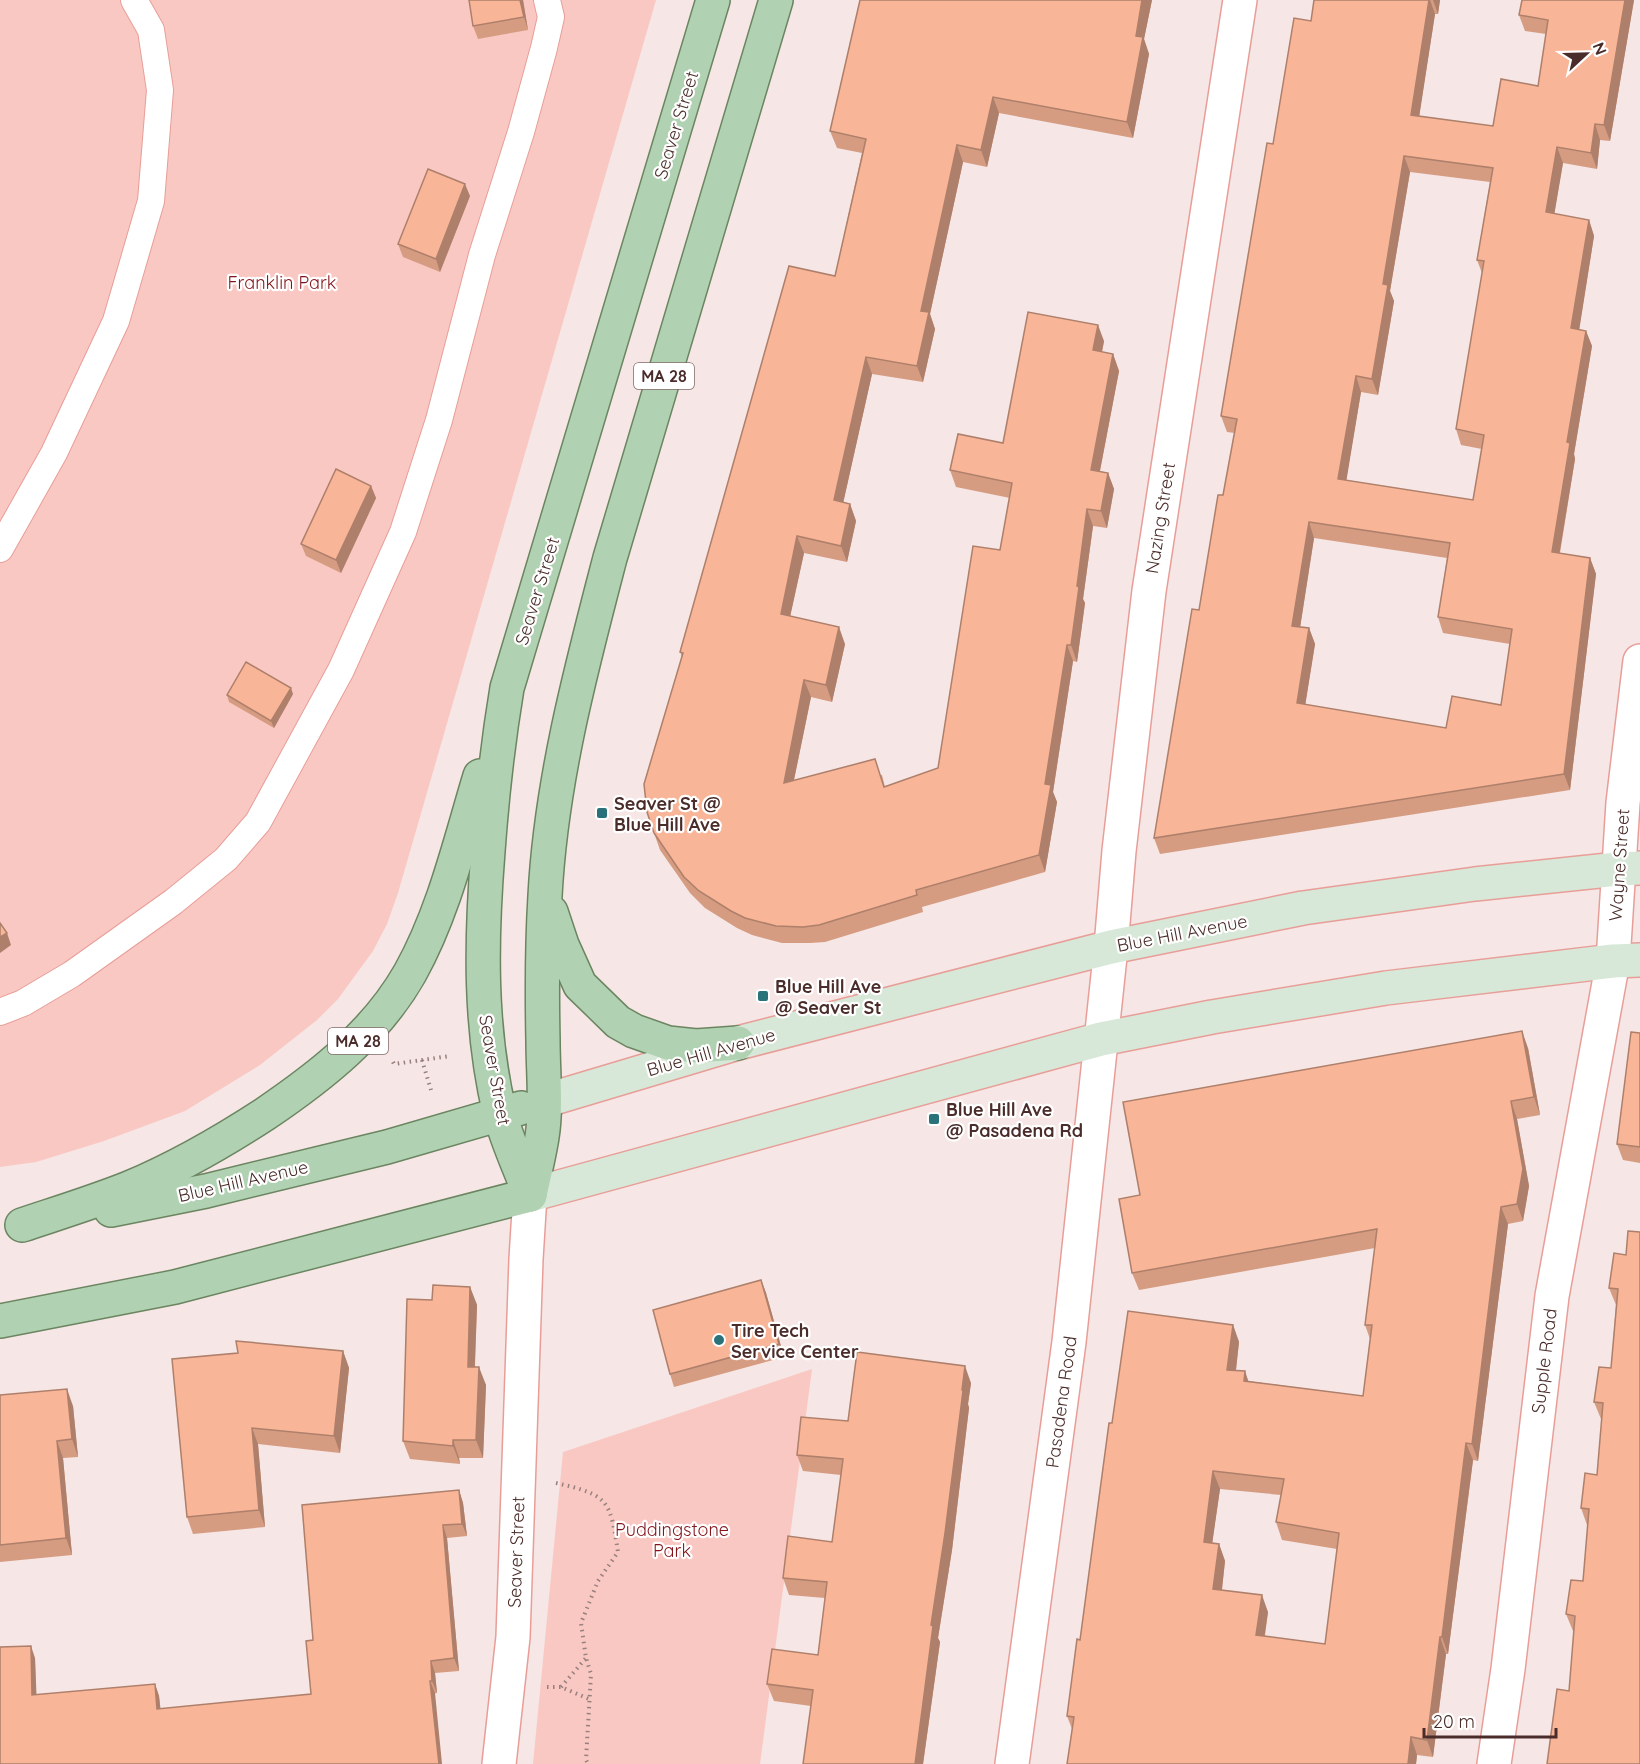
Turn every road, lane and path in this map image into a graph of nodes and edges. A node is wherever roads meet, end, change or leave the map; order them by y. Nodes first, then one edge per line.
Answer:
1 (134, 0) edge
2 (547, 0) edge
3 (713, 0) edge
4 (776, 0) edge
5 (1240, 0) edge
6 (0, 549) edge
7 (1640, 662) edge
8 (507, 688) junction
9 (1629, 868) edge
10 (545, 893) junction
11 (1111, 946) junction
12 (1627, 960) edge
13 (0, 1011) edge
14 (1101, 1039) junction
15 (738, 1043) junction
16 (387, 1056) dead end
17 (452, 1056) dead end
18 (422, 1060) junction
19 (431, 1090) dead end
20 (544, 1101) junction
21 (500, 1115) junction
22 (530, 1195) junction
23 (11, 1226) edge
24 (0, 1321) edge
25 (556, 1482) dead end
26 (586, 1658) junction
27 (545, 1687) dead end
28 (561, 1687) junction
29 (589, 1699) junction
30 (499, 1764) edge
31 (588, 1764) edge
32 (1012, 1764) edge
33 (1494, 1764) edge

1 - 6 lane
2 - 13 lane
3 - 8 main road, Seaver Street / MA 28
4 - 10 main road, Seaver Street / MA 28
5 - 11 street, Nazing Street
7 - 9 street, Wayne Street
8 - 21 main road, Seaver Street
8 - 23 main road, MA 28
9 - 11 main road, Blue Hill Avenue
9 - 12 street, Wayne Street
10 - 15 main road
10 - 20 main road, Seaver Street / MA 28
11 - 14 street, Nazing Street
11 - 15 main road, Blue Hill Avenue
12 - 14 main road
12 - 33 street, Supple Road
14 - 22 main road
14 - 32 street, Pasadena Road
15 - 20 main road, Blue Hill Avenue
16 - 18 path
17 - 18 path
18 - 19 path
20 - 21 main road, Blue Hill Avenue
20 - 22 main road, Seaver Street / MA 28
21 - 22 main road, Seaver Street
21 - 23 main road, Blue Hill Avenue
22 - 24 main road
22 - 30 street, Seaver Street
25 - 26 path
26 - 28 path
26 - 29 path
27 - 28 path
28 - 29 path
29 - 31 path

